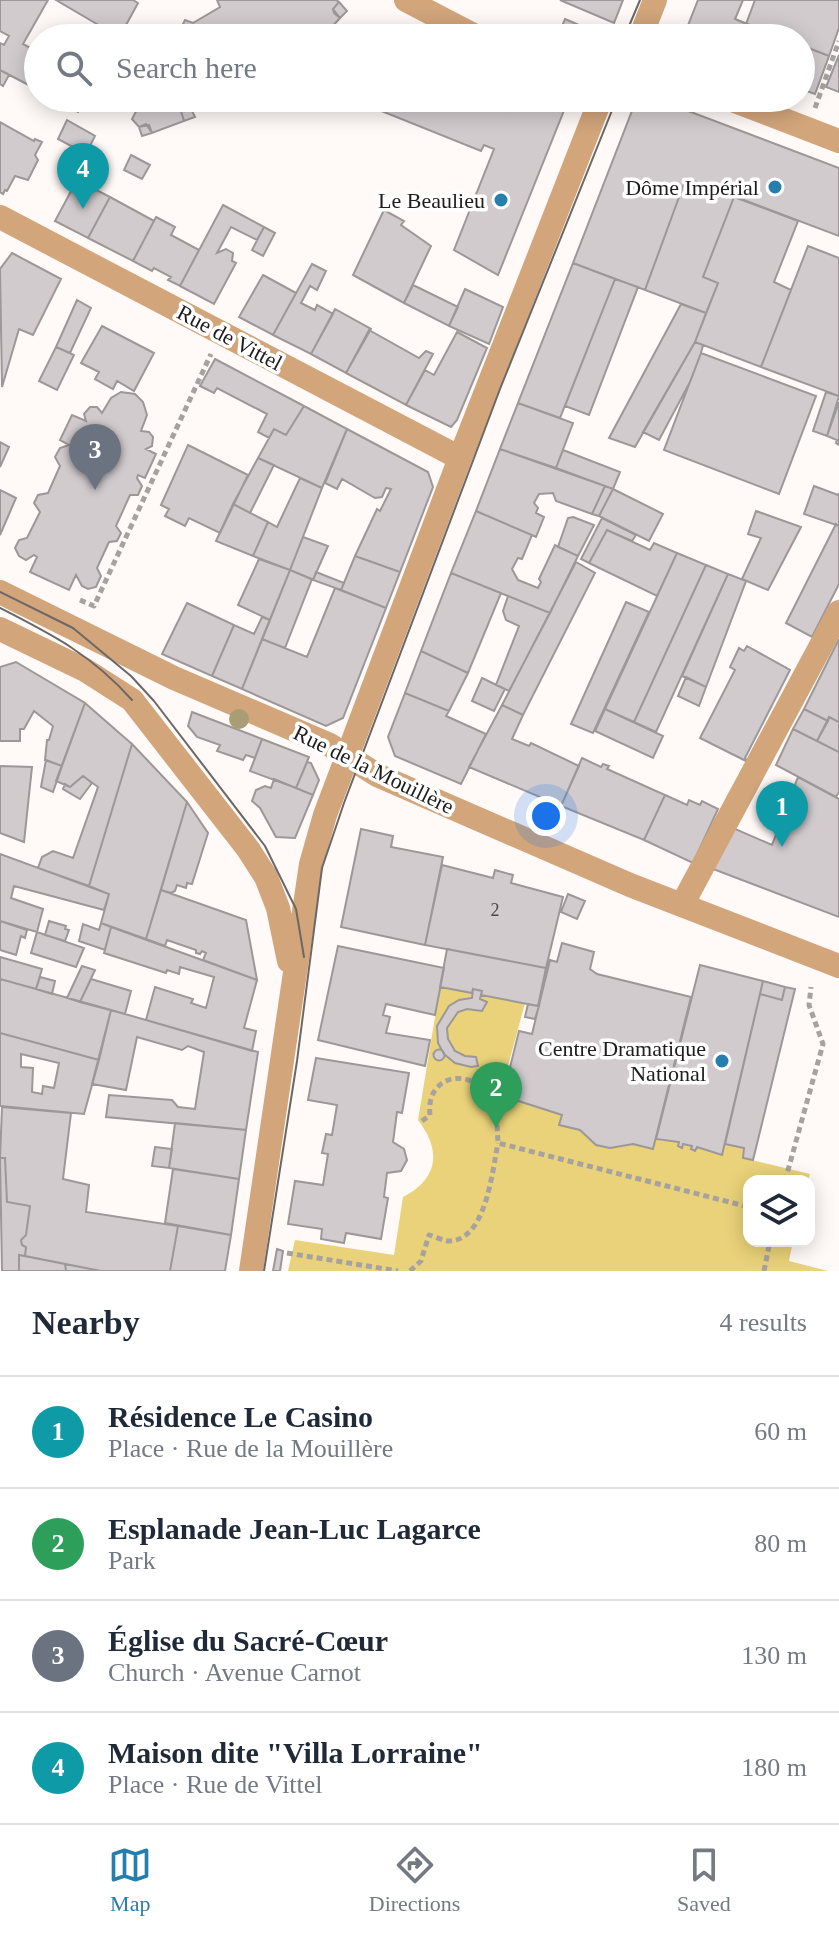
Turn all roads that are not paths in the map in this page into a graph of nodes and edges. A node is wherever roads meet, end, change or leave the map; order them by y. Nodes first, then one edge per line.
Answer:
1 (406, 0) edge
2 (655, 0) edge
3 (452, 24) edge
4 (646, 24) edge
5 (596, 112) edge
6 (764, 112) edge
7 (839, 141) edge
8 (0, 217) edge
9 (460, 458) junction
10 (0, 592) edge
11 (839, 612) edge
12 (0, 629) edge
13 (348, 756) junction
14 (682, 905) junction
15 (839, 966) edge
16 (293, 983) junction
17 (251, 1271) edge

1 - 3 street
2 - 4 street
5 - 9 street
6 - 7 street
8 - 9 street, Rue de Vittel
9 - 13 street
10 - 13 street, Rue de la Mouillère
11 - 14 street
12 - 16 street
13 - 14 street, Rue de la Mouillère
13 - 16 street
14 - 15 street, Rue de la Mouillère
16 - 17 street

